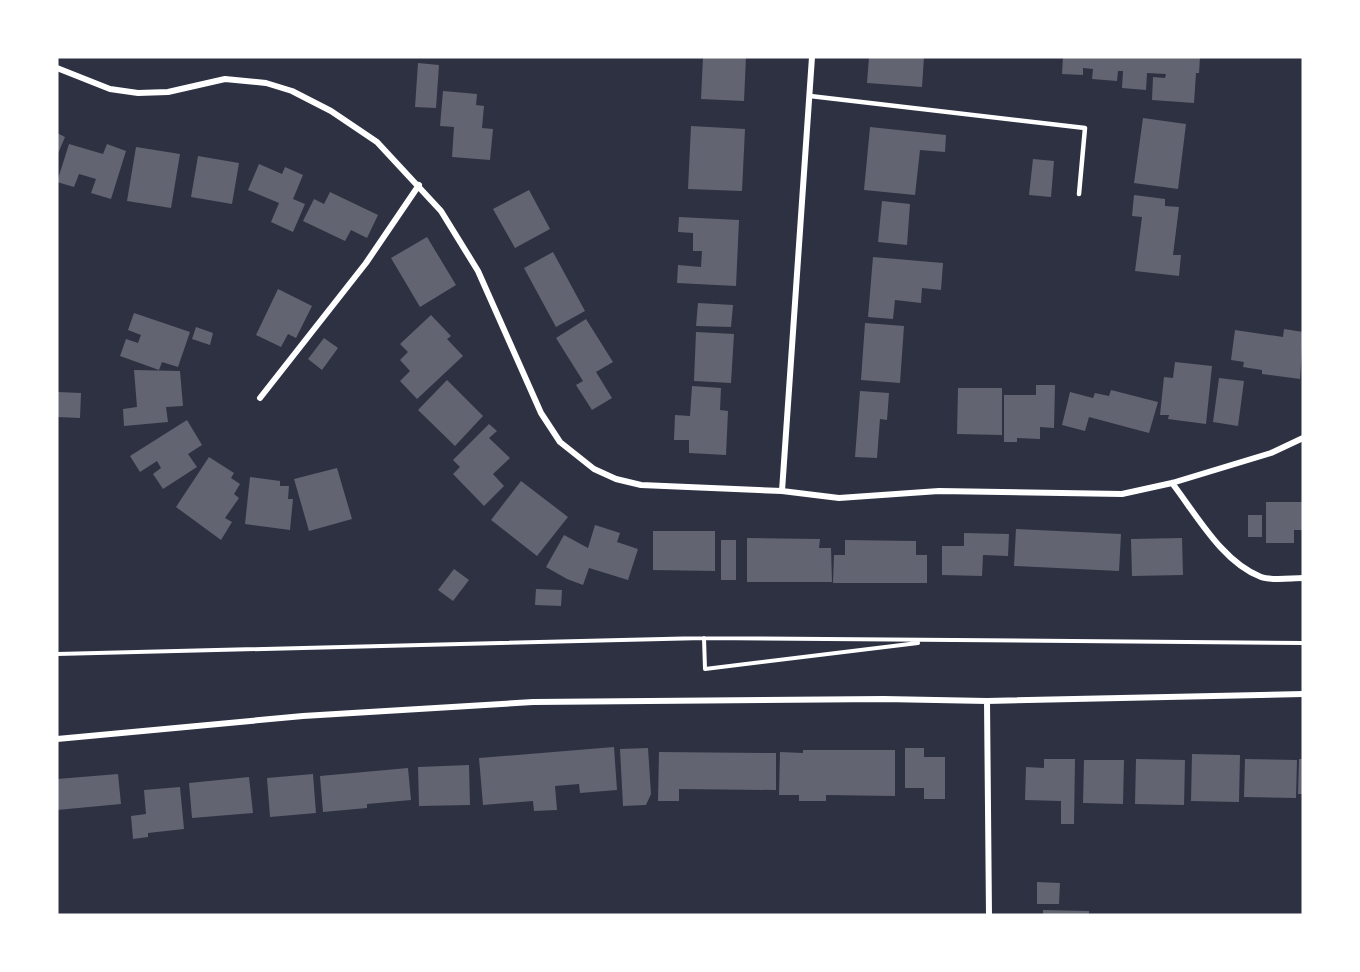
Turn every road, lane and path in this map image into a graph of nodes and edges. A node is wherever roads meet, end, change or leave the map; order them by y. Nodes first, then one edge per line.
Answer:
1 (812, 57) edge
2 (57, 68) edge
3 (810, 96) junction
4 (419, 185) junction
5 (1079, 194) dead end
6 (260, 398) dead end
7 (1303, 438) edge
8 (1172, 483) junction
9 (782, 491) junction
10 (1303, 578) edge
11 (704, 638) junction
12 (918, 643) dead end
13 (1303, 643) edge
14 (57, 654) edge
15 (1303, 694) edge
16 (987, 701) junction
17 (57, 739) edge
18 (989, 915) edge

1 - 3 street
2 - 4 street
3 - 5 lane
3 - 9 street
4 - 6 street
4 - 9 street
7 - 8 street
8 - 9 street
8 - 10 street
11 - 12 path
11 - 13 path
11 - 14 path
15 - 16 street
16 - 17 street
16 - 18 street

